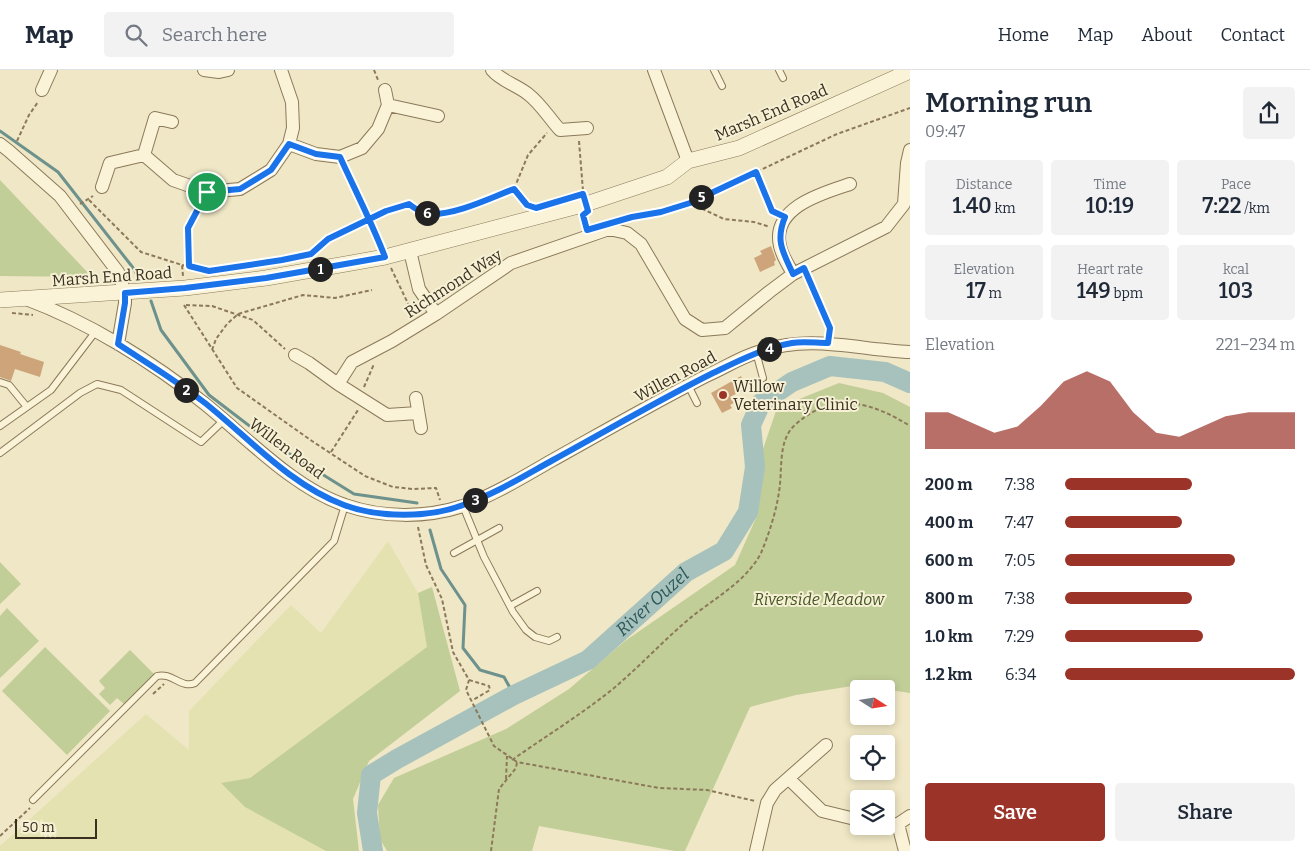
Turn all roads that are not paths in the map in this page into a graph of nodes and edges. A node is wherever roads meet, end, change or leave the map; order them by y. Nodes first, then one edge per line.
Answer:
1 (52, 70) edge
2 (204, 70) edge
3 (228, 70) edge
4 (281, 70) edge
5 (492, 70) edge
6 (654, 70) edge
7 (714, 70) edge
8 (779, 70) edge
9 (910, 71) edge
10 (783, 78) dead end
11 (722, 86) dead end
12 (42, 90) road end
13 (385, 90) dead end
14 (388, 104) junction
15 (438, 116) dead end
16 (172, 122) dead end
17 (583, 129) road end
18 (0, 144) edge
19 (289, 144) junction
20 (144, 155) junction
21 (909, 158) edge
22 (688, 161) junction
23 (850, 184) dead end
24 (102, 187) dead end
25 (410, 251) junction
26 (799, 271) junction
27 (125, 293) junction
28 (26, 299) junction
29 (0, 300) edge
30 (436, 314) junction
31 (96, 332) junction
32 (118, 344) junction
33 (756, 352) junction
34 (910, 352) edge
35 (295, 356) dead end
36 (763, 378) dead end
37 (0, 382) edge
38 (338, 384) junction
39 (688, 386) junction
40 (416, 398) dead end
41 (697, 403) dead end
42 (27, 407) junction
43 (418, 413) junction
44 (224, 420) junction
45 (0, 426) edge
46 (421, 428) dead end
47 (0, 453) edge
48 (345, 505) junction
49 (463, 506) junction
50 (499, 528) dead end
51 (477, 540) junction
52 (454, 553) dead end
53 (537, 591) dead end
54 (510, 606) junction
55 (557, 637) dead end
56 (826, 745) dead end
57 (789, 779) junction
58 (33, 800) dead end
59 (910, 816) edge
60 (850, 818) edge
61 (895, 824) edge
62 (898, 824) junction
63 (756, 851) edge
64 (905, 851) edge

1 - 12 street
2 - 3 street
4 - 19 street
5 - 17 street
6 - 22 street
7 - 11 lane
8 - 10 lane
9 - 22 street, Marsh End Road
13 - 14 street
14 - 15 street
14 - 19 street
16 - 20 street
18 - 27 street
19 - 20 street
20 - 24 street
21 - 26 street, Richmond Way
22 - 25 street, Marsh End Road
23 - 26 street
25 - 27 street, Marsh End Road
25 - 30 street
26 - 30 street, Richmond Way
27 - 28 street, Marsh End Road
27 - 32 street
28 - 29 street, Marsh End Road
28 - 31 street, Willen Road
30 - 38 street, Richmond Way
31 - 32 street, Willen Road
31 - 42 lane
32 - 44 street, Willen Road
33 - 34 street, Willen Road
33 - 36 lane
33 - 39 street, Willen Road
35 - 38 street
37 - 42 lane
38 - 43 street
39 - 41 lane
39 - 49 street, Willen Road
40 - 43 street
42 - 45 lane
43 - 46 street
44 - 47 lane
44 - 48 street, Willen Road
48 - 49 street, Willen Road
48 - 58 lane
49 - 51 lane
50 - 51 lane
51 - 52 lane
51 - 54 lane
53 - 54 lane
54 - 55 lane
56 - 57 street
57 - 60 street
57 - 63 street
59 - 62 street
61 - 62 street
62 - 64 street

